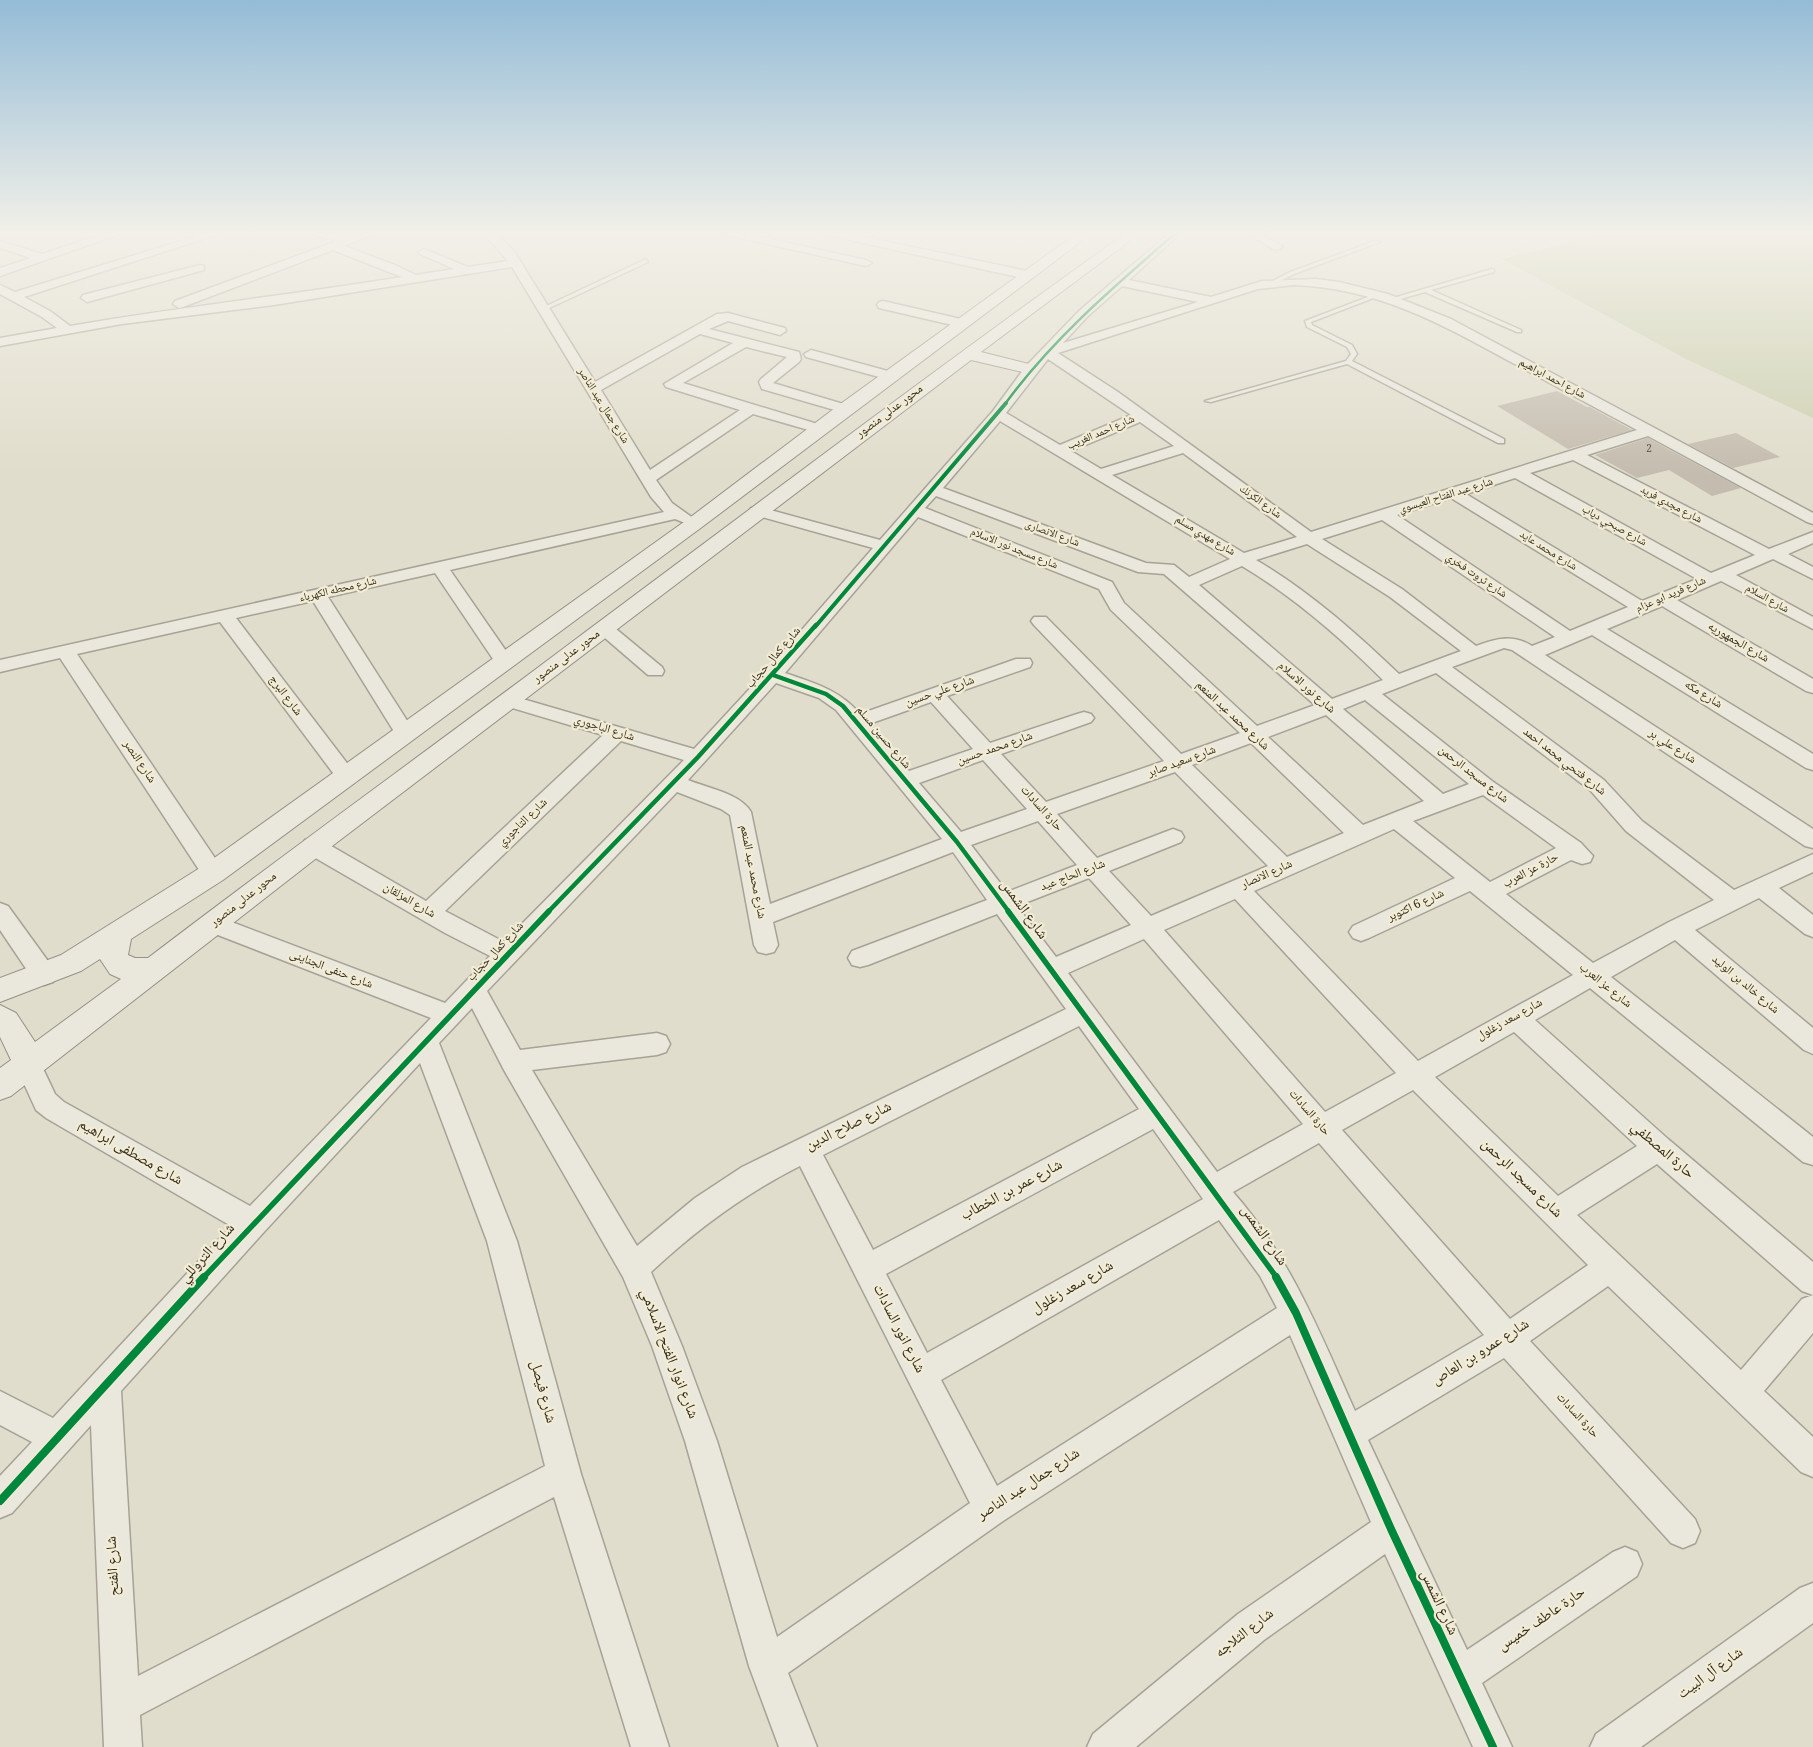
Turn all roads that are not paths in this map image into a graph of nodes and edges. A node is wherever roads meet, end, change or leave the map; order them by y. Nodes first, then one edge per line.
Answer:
1 (43, 313) edge
2 (155, 313) edge
3 (184, 313) edge
4 (545, 313) edge
5 (916, 313) edge
6 (975, 313) edge
7 (1025, 313) edge
8 (1087, 313) edge
9 (1172, 313) edge
10 (1333, 313) edge
11 (1425, 313) edge
12 (1476, 313) edge
13 (103, 314) joint
14 (123, 321) junction
15 (961, 323) junction
16 (698, 330) junction
17 (68, 331) junction
18 (780, 331) dead end
19 (1519, 332) dead end
20 (0, 342) edge
21 (745, 342) junction
22 (1047, 352) junction
23 (810, 354) dead end
24 (968, 354) junction
25 (1348, 362) junction
26 (1031, 369) junction
27 (890, 376) junction
28 (593, 389) junction
29 (1209, 401) dead end
30 (752, 408) junction
31 (845, 409) junction
32 (998, 414) junction
33 (1141, 416) junction
34 (819, 429) junction
35 (1648, 431) junction
36 (1501, 442) dead end
37 (1186, 447) junction
38 (1060, 450) junction
39 (1574, 454) junction
40 (1518, 473) junction
41 (1100, 474) junction
42 (648, 478) junction
43 (932, 489) junction
44 (1455, 494) junction
45 (915, 510) junction
46 (757, 511) junction
47 (676, 514) junction
48 (1384, 514) junction
49 (1813, 519) edge
50 (695, 523) junction
51 (1813, 537) edge
52 (1309, 538) junction
53 (882, 546) junction
54 (1771, 554) junction
55 (1243, 559) junction
56 (439, 567) junction
57 (1173, 572) joint
58 (1813, 574) edge
59 (1716, 577) junction
60 (1188, 584) junction
61 (1111, 592) joint
62 (318, 595) junction
63 (1662, 599) junction
64 (1641, 608) junction
65 (225, 616) junction
66 (1040, 621) dead end
67 (1813, 624) edge
68 (604, 628) junction
69 (1593, 628) junction
70 (1569, 638) junction
71 (65, 651) junction
72 (1473, 652) junction
73 (1530, 654) junction
74 (504, 662) junction
75 (1023, 663) dead end
76 (1437, 665) junction
77 (0, 666) edge
78 (656, 671) dead end
79 (773, 675) junction
80 (1395, 681) junction
81 (1813, 687) edge
82 (1367, 692) junction
83 (934, 694) junction
84 (509, 701) junction
85 (1328, 708) junction
86 (1084, 718) dead end
87 (856, 722) junction
88 (405, 733) junction
89 (617, 734) junction
90 (1252, 736) junction
91 (987, 751) junction
92 (698, 757) junction
93 (1813, 763) edge
94 (1178, 764) junction
95 (346, 776) junction
96 (905, 780) junction
97 (674, 783) junction
98 (1485, 786) junction
99 (1440, 803) junction
100 (1043, 812) junction
101 (1396, 819) junction
102 (1360, 835) junction
103 (1173, 837) dead end
104 (1813, 840) edge
105 (957, 842) junction
106 (313, 846) junction
107 (1578, 852) joint
108 (1813, 862) edge
109 (1094, 868) junction
110 (1284, 868) junction
111 (213, 872) junction
112 (1481, 887) junction
113 (1760, 887) junction
114 (1238, 888) junction
115 (1732, 901) junction
116 (1002, 904) junction
117 (0, 912) edge
118 (429, 912) junction
119 (761, 917) junction
120 (213, 924) junction
121 (1148, 928) junction
122 (1677, 928) junction
123 (1813, 928) edge
124 (1360, 932) dead end
125 (118, 935) junction
126 (766, 945) dead end
127 (507, 954) junction
128 (860, 958) dead end
129 (155, 969) junction
130 (1051, 970) junction
131 (44, 975) junction
132 (1591, 975) junction
133 (474, 989) junction
134 (0, 990) edge
135 (1082, 1013) junction
136 (0, 1017) edge
137 (1515, 1017) junction
138 (438, 1028) junction
139 (1813, 1043) edge
140 (657, 1044) dead end
141 (513, 1062) junction
142 (28, 1064) junction
143 (1414, 1074) junction
144 (0, 1086) edge
145 (1157, 1113) junction
146 (1321, 1127) junction
147 (805, 1148) junction
148 (1658, 1148) junction
149 (1813, 1152) edge
150 (1219, 1195) junction
151 (1556, 1213) junction
152 (253, 1223) junction
153 (1610, 1267) junction
154 (634, 1268) junction
155 (867, 1270) junction
156 (1813, 1281) edge
157 (1813, 1310) edge
158 (1296, 1313) junction
159 (1507, 1339) junction
160 (921, 1374) junction
161 (105, 1386) junction
162 (1742, 1393) junction
163 (0, 1407) edge
164 (1350, 1432) junction
165 (57, 1438) junction
166 (1813, 1460) edge
167 (564, 1474) junction
168 (0, 1501) edge
169 (992, 1509) junction
170 (1391, 1529) junction
171 (1683, 1531) dead end
172 (1625, 1564) dead end
173 (1813, 1601) edge
174 (768, 1666) junction
175 (1459, 1677) junction
176 (121, 1705) junction
177 (123, 1747) edge
178 (650, 1747) edge
179 (798, 1747) edge
180 (1106, 1747) edge
181 (1493, 1747) edge
182 (1609, 1747) edge

1 - 17 street
2 - 14 street
3 - 14 street
4 - 28 street, شارع جمال عبد الناصر
5 - 15 street
6 - 15 main road
7 - 24 main road, محور عدلى منصور
8 - 22 street, شارع كمال حجاب
9 - 22 street, شارع احمد ابراهيم
10 - 25 lane
11 - 35 street, شارع احمد ابراهيم
12 - 19 lane
13 - 14 street
13 - 17 street
15 - 27 main road
16 - 18 street
16 - 21 street
16 - 28 street
17 - 20 street
21 - 30 street
21 - 31 street
22 - 26 street, شارع كمال حجاب
22 - 33 street, شارع الكرنك
23 - 27 street
24 - 26 main road
24 - 46 main road, محور عدلى منصور
25 - 29 lane
25 - 36 lane
26 - 32 street, شارع كمال حجاب
27 - 31 main road
28 - 42 street, شارع جمال عبد الناصر
30 - 34 street
30 - 42 street
31 - 34 main road
32 - 38 street, شارع مهدي مسلم
32 - 43 street, شارع كمال حجاب
33 - 37 street, شارع الكرنك
33 - 38 street, شارع احمد الغريب
34 - 50 main road
35 - 39 street, شارع عبد الفتاح العيسوي
35 - 49 street, شارع احمد ابراهيم
37 - 41 street
37 - 52 street, شارع الكرنك
38 - 41 street, شارع مهدي مسلم
39 - 40 street, شارع عبد الفتاح العيسوي
39 - 54 street, شارع مجدي فريد
40 - 44 street, شارع عبد الفتاح العيسوي
40 - 59 street, شارع صبحي دياب
41 - 55 street, شارع مهدي مسلم
42 - 47 street, شارع جمال عبد الناصر
43 - 45 street, شارع كمال حجاب
43 - 57 street, شارع الانصارى
44 - 48 street, شارع عبد الفتاح العيسوي
44 - 64 street, شارع محمد عايد
45 - 53 street, شارع كمال حجاب
45 - 61 street, شارع مسجد نور الاسلام
46 - 53 street
46 - 68 main road, محور عدلى منصور
47 - 50 street, شارع جمال عبد الناصر
47 - 56 street, شارع محطه الكهرباء
48 - 52 street, شارع عبد الفتاح العيسوي
48 - 70 street, شارع ثروت فخري
50 - 74 main road
51 - 54 street, شارع فريد ابو عزام
52 - 55 street, شارع عبد الفتاح العيسوي
52 - 72 street, شارع الكرنك
53 - 79 street, شارع كمال حجاب
54 - 58 street, شارع مجدي فريد
54 - 59 street, شارع فريد ابو عزام
55 - 60 street, شارع عبد الفتاح العيسوي
55 - 80 street, شارع مهدي مسلم
56 - 62 street, شارع محطه الكهرباء
56 - 74 street
57 - 60 street, شارع نور الاسلام
59 - 63 street, شارع فريد ابو عزام
59 - 67 street, شارع السلام
60 - 85 street, شارع نور الاسلام
61 - 90 street, شارع محمد عبد المنعم
62 - 65 street, شارع محطه الكهرباء
62 - 88 street
63 - 64 street, شارع فريد ابو عزام
63 - 81 street, شارع الجمهوريه
64 - 69 street, شارع فريد ابو عزام
65 - 71 street, شارع محطه الكهرباء
65 - 95 street, شارع البرج
66 - 94 street
68 - 78 street
68 - 84 main road, محور عدلى منصور
69 - 70 street, شارع فريد ابو عزام
69 - 93 street, شارع مكه
70 - 73 street, شارع فريد ابو عزام
71 - 77 street, شارع محطه الكهرباء
71 - 111 street, شارع النصر
72 - 73 street, شارع سعيد صابر
72 - 76 street, شارع سعيد صابر
73 - 104 street, شارع علي بر
74 - 88 main road
75 - 83 street, شارع علي حسين
76 - 80 street, شارع سعيد صابر
76 - 115 street, شارع فتحي محمد احمد
79 - 87 street, شارع حسين مسلم
79 - 92 street, شارع كمال حجاب
80 - 82 street, شارع سعيد صابر
82 - 85 street, شارع سعيد صابر
82 - 98 street, شارع مسجد الرحمن
83 - 87 street, شارع علي حسين
83 - 91 street, حارة السادات
84 - 89 street, شارع الباجوري
84 - 106 main road, محور عدلى منصور
85 - 90 street, شارع سعيد صابر
85 - 99 street, شارع نور الاسلام
86 - 91 street, شارع محمد حسين
87 - 96 street, شارع حسين مسلم
88 - 95 main road
89 - 92 street, شارع الباجوري
89 - 118 street, شارع التاجوري
90 - 94 street, شارع سعيد صابر
90 - 102 street, شارع محمد عبد المنعم
91 - 96 street, شارع محمد حسين
91 - 100 street, حارة السادات
92 - 97 street, شارع كمال حجاب
94 - 100 street, شارع سعيد صابر
94 - 110 street
95 - 111 main road
96 - 105 street, شارع حسين مسلم
97 - 119 street, شارع محمد عبد المنعم
97 - 127 street, شارع كمال حجاب
98 - 99 street, شارع الانصار
98 - 107 street, شارع مسجد الرحمن
99 - 101 street, شارع الانصار
100 - 105 street, شارع سعيد صابر
100 - 109 street, حارة السادات
101 - 102 street, شارع الانصار
101 - 112 street, شارع عز العرب
102 - 110 street, شارع الانصار
103 - 109 street, شارع الحاج عيد
105 - 116 street, شارع الشمس
105 - 119 street, شارع سعيد صابر
106 - 118 street, شارع المزلقان
106 - 120 main road, محور عدلى منصور
107 - 112 street, حارة عز العرب
108 - 113 street, شارع سعد زغلول
109 - 116 street, شارع الحاج عيد
109 - 121 street, حارة السادات
110 - 114 street, شارع الانصار
111 - 125 main road
112 - 124 street, شارع 6 اكتوبر
112 - 132 street, شارع عز العرب
113 - 115 street, شارع سعد زغلول
113 - 123 street
114 - 121 street, شارع الانصار
114 - 143 street, شارع مسجد الرحمن
115 - 122 street, شارع سعد زغلول
116 - 128 street, شارع الحاج عيد
116 - 130 street, شارع الشمس
117 - 131 street
118 - 127 street, شارع المزلقان
119 - 126 street, شارع محمد عبد المنعم
120 - 129 main road, محور عدلى منصور
120 - 138 street, شارع حنفى الجناينى
121 - 130 street, شارع الانصار
121 - 146 street, حارة السادات
122 - 132 street, شارع سعد زغلول
122 - 139 street, شارع خالد بن الوليد
125 - 129 main road
125 - 131 main road
127 - 133 street, شارع كمال حجاب
129 - 142 main road, محور عدلى منصور
130 - 135 street, شارع الشمس
131 - 134 main road
132 - 137 street, شارع سعد زغلول
132 - 149 street, شارع عز العرب
133 - 138 street, شارع كمال حجاب
133 - 141 street, شارع انوار الفتح الاسلامي
135 - 145 street, شارع الشمس
135 - 147 street, شارع صلاح الدين
136 - 142 main road
137 - 143 street, شارع سعد زغلول
137 - 148 street, حارة المصطفي
138 - 152 street, شارع التروللي
138 - 167 street, شارع فيصل
140 - 141 street
141 - 154 street, شارع انوار الفتح الاسلامي
142 - 144 main road, محور عدلى منصور
142 - 152 street, شارع مصطفى ابراهيم
143 - 146 street, شارع سعد زغلول
143 - 151 street, شارع مسجد الرحمن
145 - 150 street, شارع الشمس
145 - 155 street, شارع عمر بن الخطاب
146 - 150 street, شارع سعد زغلول
146 - 159 street, حارة السادات
147 - 154 street, شارع صلاح الدين
147 - 155 street, شارع انور السادات
148 - 151 street
148 - 156 street, حارة المصطفي
150 - 158 street, شارع الشمس
150 - 160 street, شارع سعد زغلول
151 - 153 street, شارع مسجد الرحمن
152 - 161 street, شارع التروللي
153 - 159 street, شارع عمرو بن العاص
153 - 162 street, شارع مسجد الرحمن
154 - 174 street, شارع انوار الفتح الاسلامي
155 - 160 street, شارع انور السادات
157 - 162 street
158 - 164 street, شارع الشمس
158 - 169 street, شارع جمال عبد الناصر
159 - 164 street, شارع عمرو بن العاص
159 - 171 street, حارة السادات
160 - 169 street, شارع انور السادات
161 - 165 street, شارع التروللي
161 - 176 street, شارع الفتح
162 - 166 street, شارع مسجد الرحمن
163 - 165 street
164 - 170 street, شارع الشمس
165 - 168 street, شارع التروللي
167 - 176 street
167 - 178 street, شارع فيصل
169 - 174 street, شارع جمال عبد الناصر
170 - 175 street, شارع الشمس
170 - 180 street, شارع الثلاجه
172 - 175 street, حارة عاطف خميس
173 - 182 street, شارع آل البيت
174 - 179 street, شارع انوار الفتح الاسلامي
175 - 181 street, شارع الشمس
176 - 177 street, شارع الفتح

